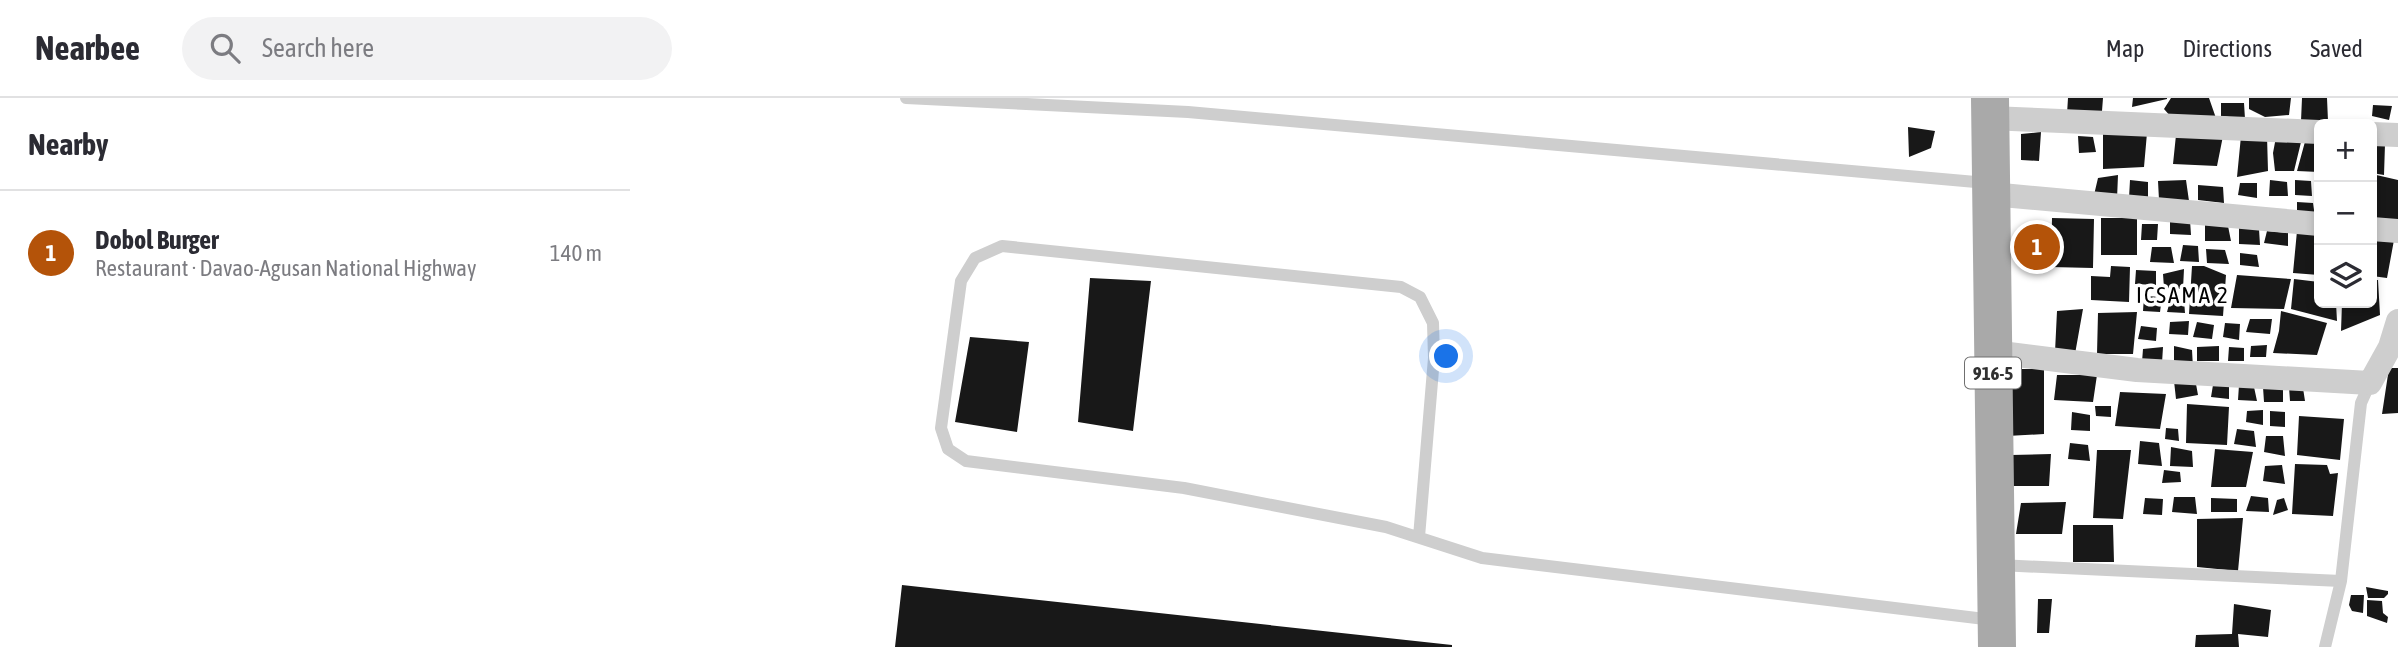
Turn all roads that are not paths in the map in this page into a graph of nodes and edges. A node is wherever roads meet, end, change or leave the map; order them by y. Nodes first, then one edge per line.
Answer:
1 (906, 98) edge
2 (1990, 108) edge
3 (2314, 132) edge
4 (2377, 134) edge
5 (2398, 135) edge
6 (1991, 189) junction
7 (2314, 223) edge
8 (2377, 229) edge
9 (2398, 231) edge
10 (2398, 321) edge
11 (1993, 352) junction
12 (2370, 383) junction
13 (1419, 537) junction
14 (1995, 565) junction
15 (2341, 581) junction
16 (1997, 634) edge
17 (2325, 647) edge

1 - 6 lane
2 - 3 street
2 - 6 main road, 916-5
4 - 5 street
6 - 7 street
6 - 11 main road, 916-5
8 - 9 street
10 - 12 street
11 - 12 street
11 - 14 main road, 916-5
12 - 15 lane
13 - 13 lane
13 - 16 lane
14 - 15 lane
14 - 16 main road, 916-5
15 - 17 lane

